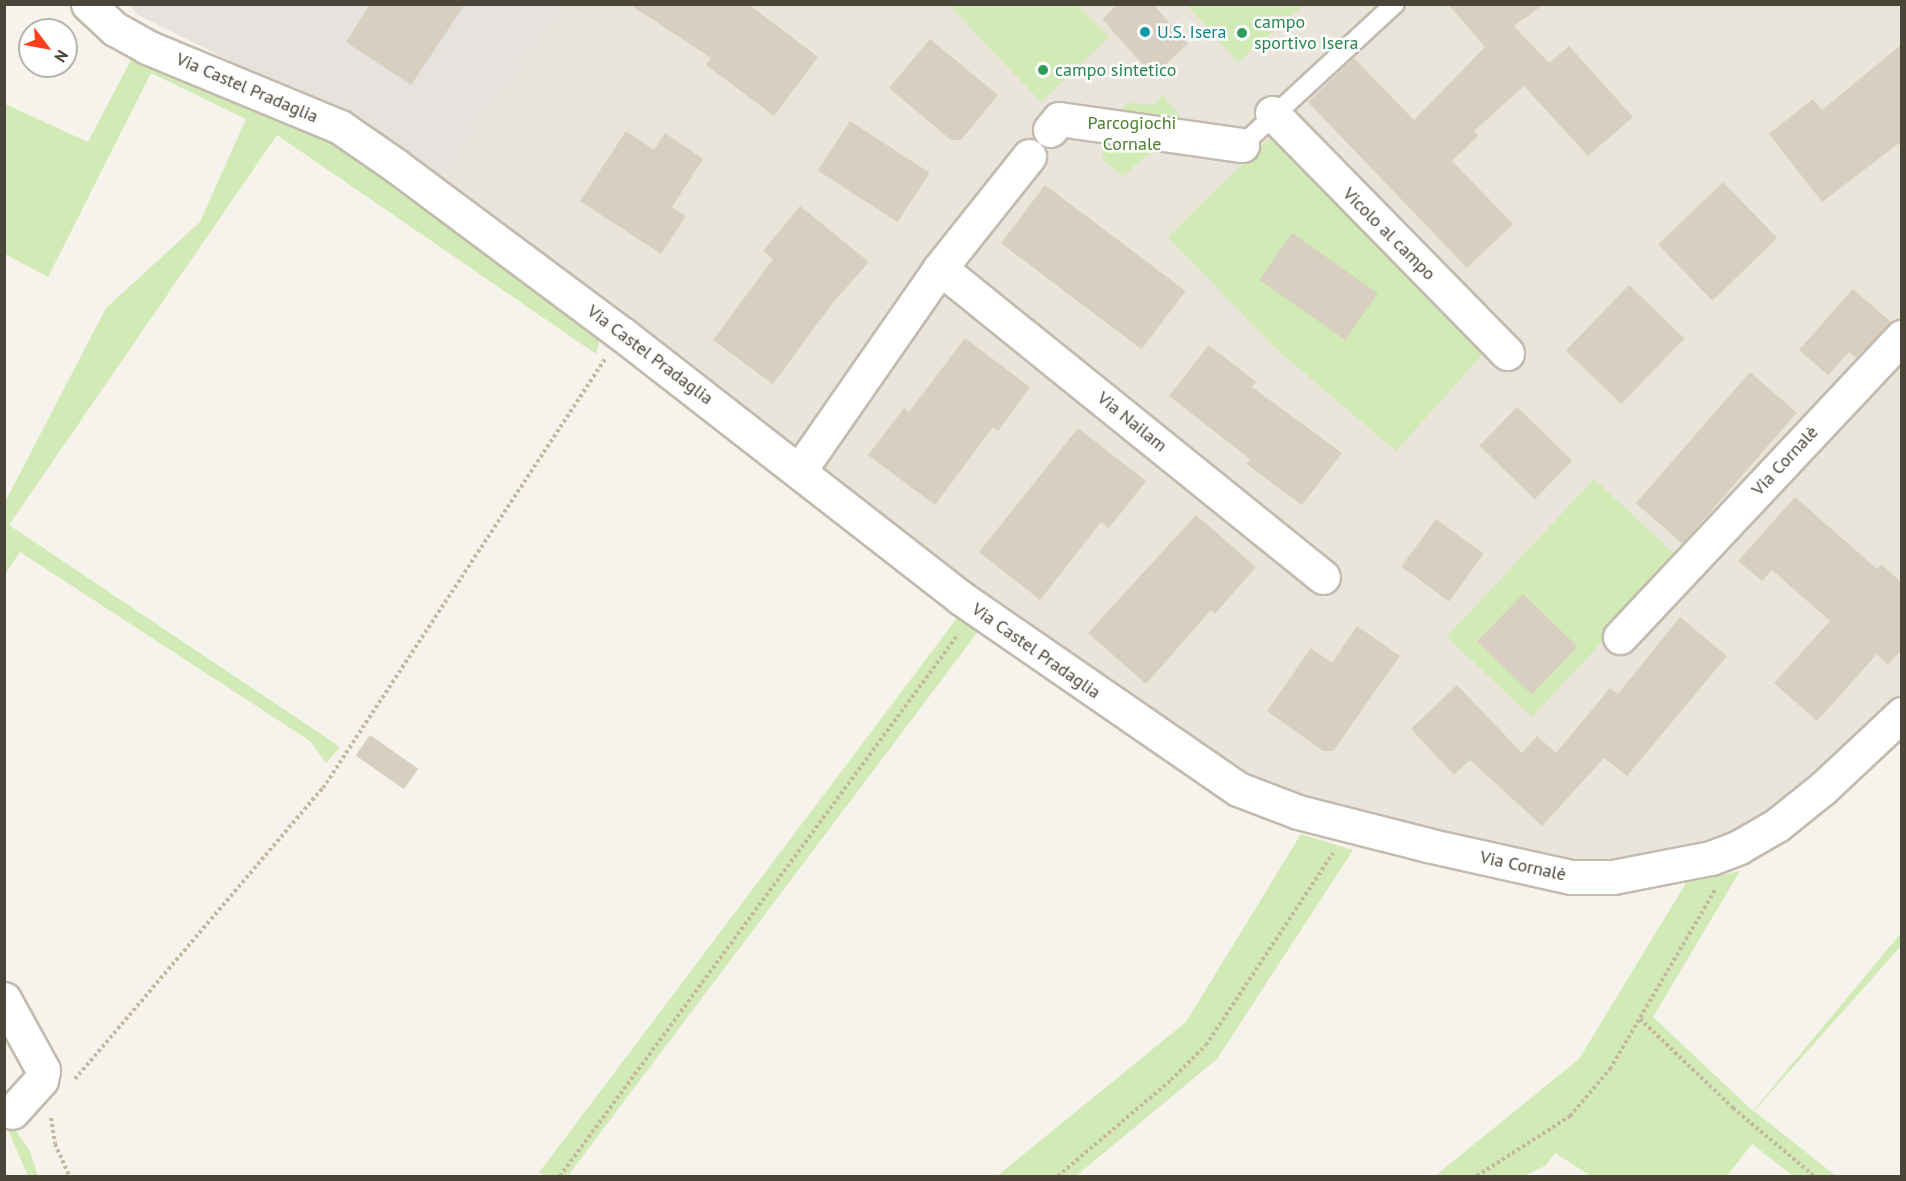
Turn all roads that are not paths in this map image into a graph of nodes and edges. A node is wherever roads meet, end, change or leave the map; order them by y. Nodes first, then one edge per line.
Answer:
1 (88, 4) edge
2 (1395, 4) edge
3 (1272, 113) junction
4 (1050, 130) dead end
5 (1242, 145) joint
6 (1029, 156) dead end
7 (940, 268) junction
8 (1902, 337) edge
9 (1508, 353) dead end
10 (799, 471) junction
11 (1323, 577) dead end
12 (1620, 637) dead end
13 (1902, 714) edge
14 (1184, 753) joint
15 (4, 999) edge
16 (12, 1112) dead end

1 - 10 street, Via Castel Pradaglia
2 - 3 lane
3 - 5 lane
3 - 9 street, Vicolo al campo
4 - 5 street
6 - 7 street
7 - 10 street
7 - 11 street, Via Nailam
8 - 12 street, Via Cornalè
10 - 14 street, Via Castel Pradaglia
13 - 14 street, Via Cornalè
15 - 16 street

